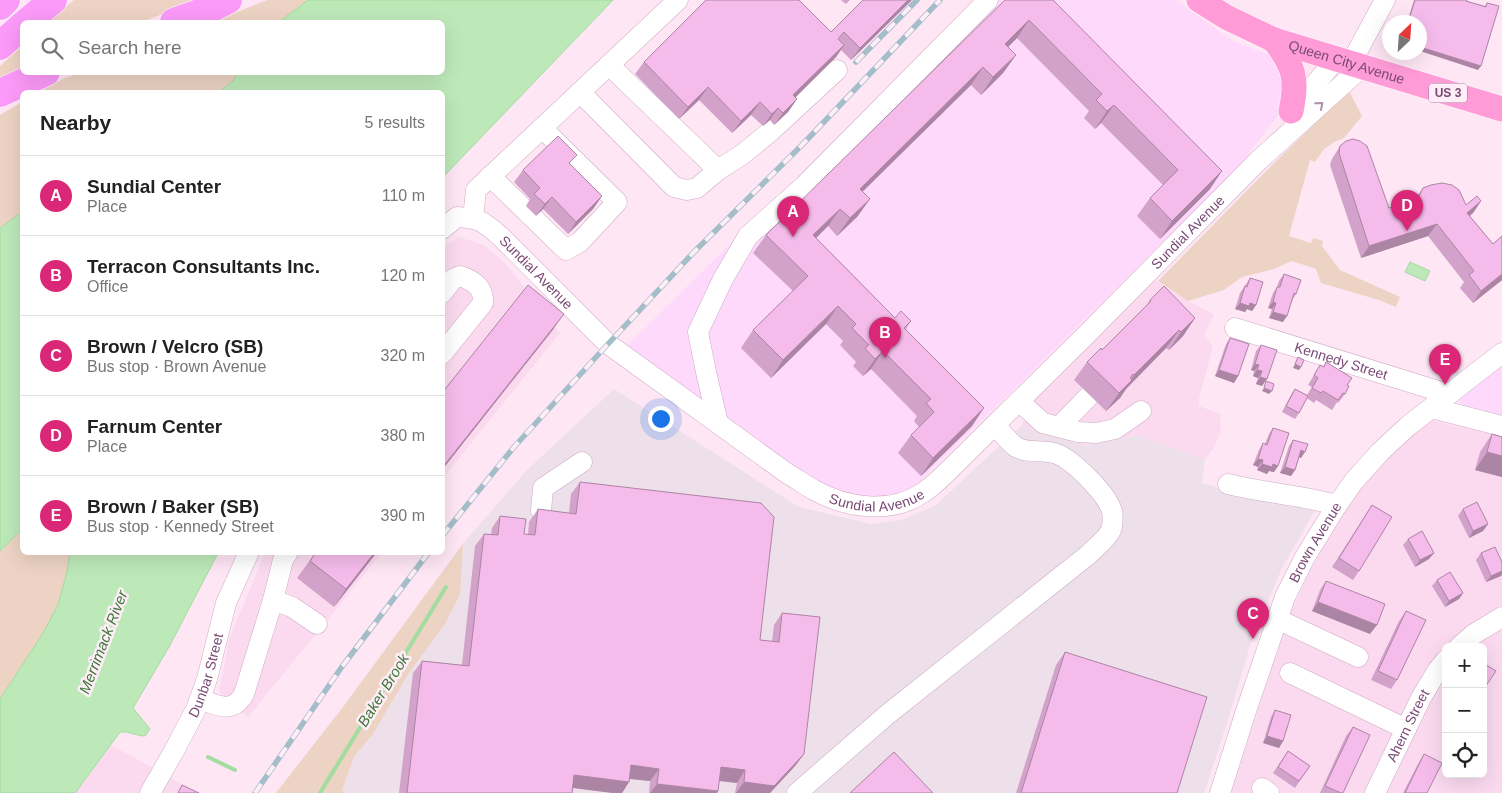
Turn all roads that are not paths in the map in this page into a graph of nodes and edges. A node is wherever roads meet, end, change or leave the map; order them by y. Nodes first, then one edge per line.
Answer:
1 (6, 0) edge
2 (53, 0) edge
3 (228, 0) edge
4 (678, 0) edge
5 (988, 0) edge
6 (1199, 0) edge
7 (1385, 0) edge
8 (0, 6) edge
9 (29, 20) edge
10 (180, 20) edge
11 (20, 28) edge
12 (1274, 40) junction
13 (0, 46) edge
14 (1350, 62) junction
15 (609, 65) junction
16 (837, 70) dead end
17 (40, 75) edge
18 (580, 92) junction
19 (0, 94) edge
20 (1502, 109) edge
21 (1292, 111) junction
22 (542, 128) junction
23 (1258, 161) junction
24 (718, 170) junction
25 (490, 176) junction
26 (457, 221) edge
27 (445, 289) edge
28 (1235, 328) dead end
29 (445, 350) edge
30 (1502, 353) edge
31 (1448, 394) junction
32 (1090, 395) dead end
33 (1019, 401) junction
34 (1432, 408) junction
35 (1141, 411) dead end
36 (718, 423) junction
37 (995, 425) junction
38 (1502, 426) edge
39 (1059, 427) junction
40 (582, 462) dead end
41 (1228, 484) dead end
42 (1337, 504) junction
43 (540, 511) edge
44 (248, 555) edge
45 (286, 555) edge
46 (273, 600) junction
47 (1502, 616) edge
48 (1277, 620) junction
49 (317, 624) dead end
50 (1464, 643) edge
51 (1358, 657) dead end
52 (1442, 665) edge
53 (1290, 674) dead end
54 (200, 699) junction
55 (1406, 729) junction
56 (150, 793) edge
57 (798, 793) edge
58 (1220, 793) edge
59 (1375, 793) edge

1 - 8 highway
2 - 9 highway
3 - 10 highway
4 - 15 street
5 - 36 street
6 - 12 main road, Queen City Avenue / US 3
7 - 14 street
11 - 13 highway
12 - 14 main road, Queen City Avenue / US 3
12 - 21 main road
14 - 20 main road, Queen City Avenue / US 3
14 - 21 street, Sundial Avenue
23 -> 14 street, Sundial Avenue
15 - 18 street
15 - 24 street
16 - 24 street
17 - 19 highway
18 - 22 street
18 - 24 street
21 - 23 street, Sundial Avenue
22 - 25 street
22 - 25 street
23 - 33 street, Sundial Avenue
25 - 26 street
26 - 36 street, Sundial Avenue
27 - 29 street
28 - 31 street, Kennedy Street
30 - 31 street, Brown Avenue
31 - 34 street, Brown Avenue
32 - 39 street
33 - 37 street, Sundial Avenue
33 - 39 street
34 - 38 street
34 - 42 street, Brown Avenue
35 - 39 street
36 - 37 street, Sundial Avenue
37 - 57 street
40 - 43 street
41 - 42 street
42 - 48 street, Brown Avenue
44 - 54 street, Dunbar Street
45 - 46 street
46 - 49 street
46 - 54 street
47 - 50 street
48 - 51 street
48 - 58 street, Brown Avenue
52 - 55 street, Ahern Street
53 - 55 street
54 - 56 street, Dunbar Street
55 - 59 street, Ahern Street

